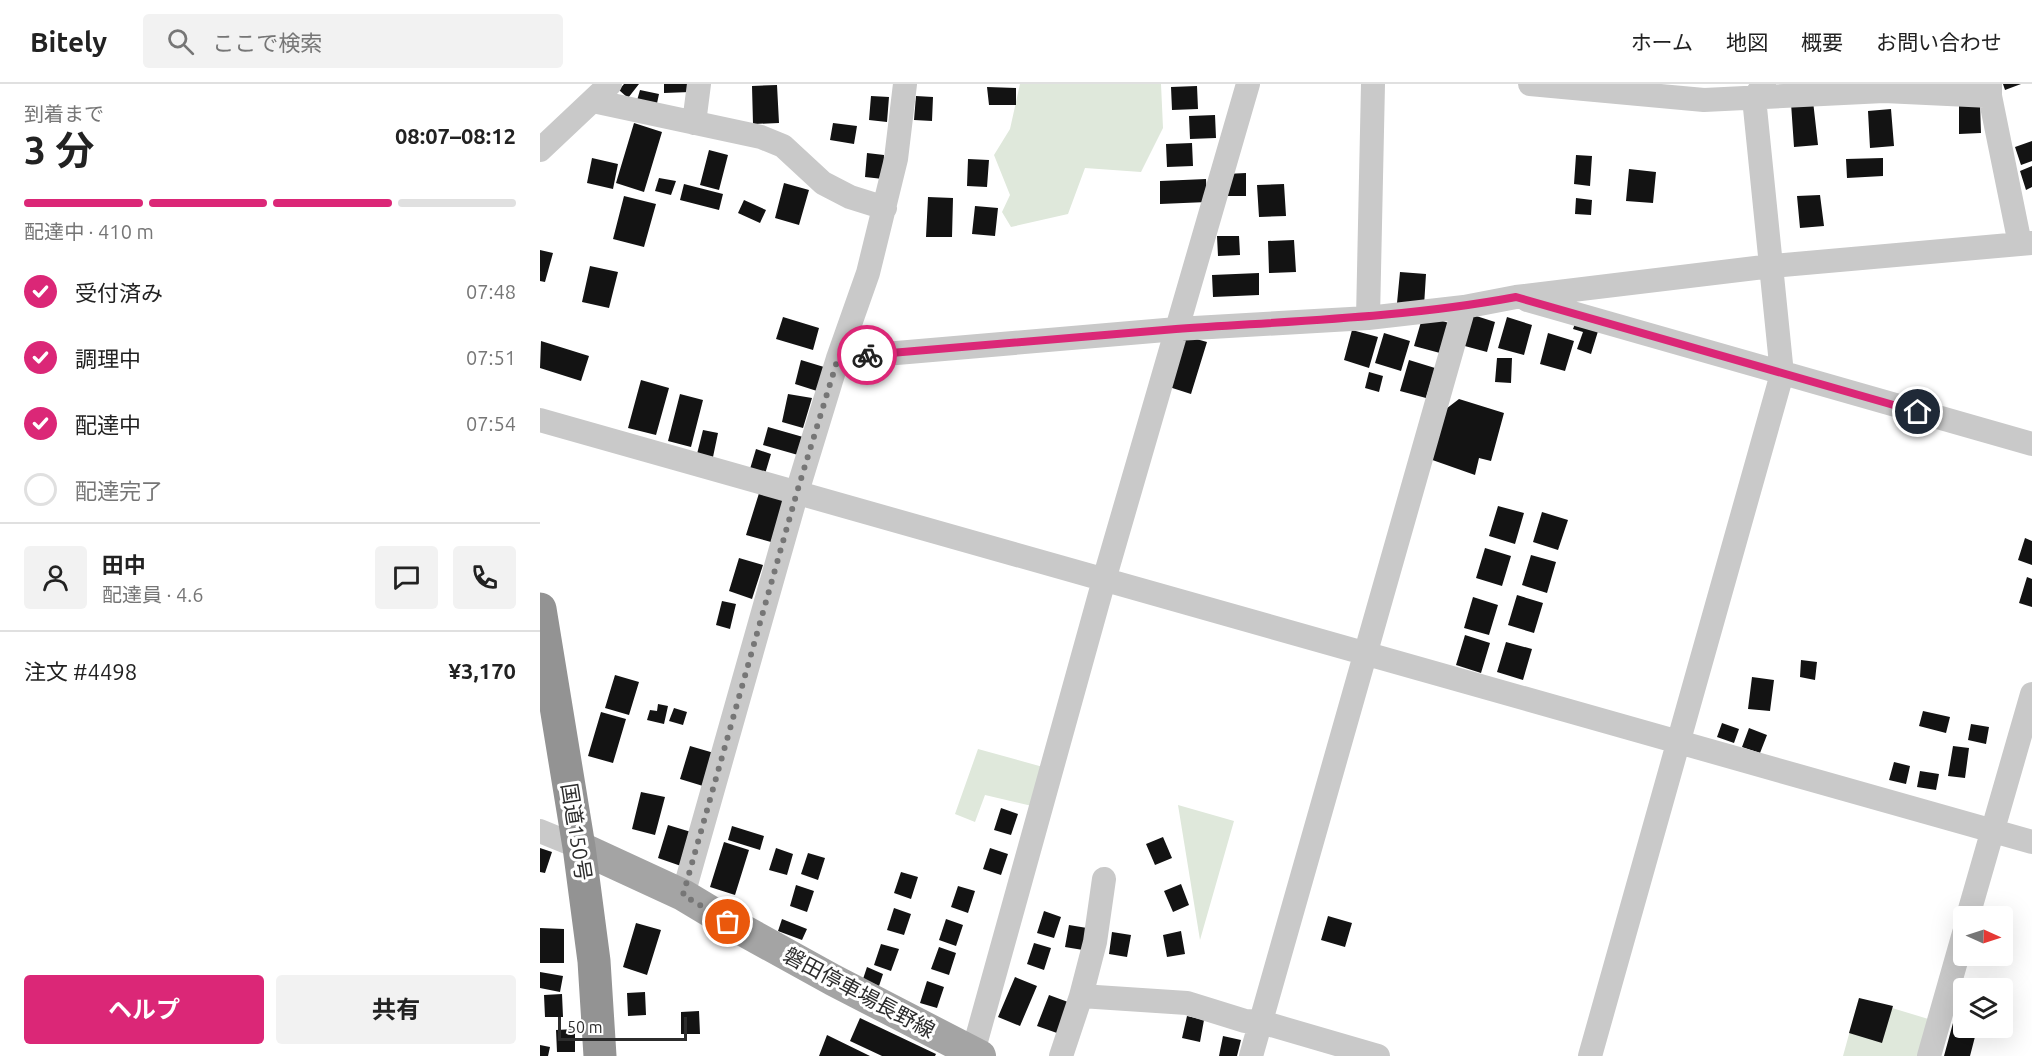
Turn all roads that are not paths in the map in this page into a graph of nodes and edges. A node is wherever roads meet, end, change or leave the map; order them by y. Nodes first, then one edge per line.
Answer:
1 (699, 84) edge
2 (905, 84) edge
3 (1248, 84) edge
4 (1373, 84) edge
5 (1530, 84) edge
6 (1990, 90) edge
7 (1759, 91) edge
8 (601, 92) edge
9 (1705, 92) edge
10 (694, 123) junction
11 (540, 150) edge
12 (885, 208) junction
13 (2026, 243) edge
14 (1772, 266) junction
15 (1516, 297) junction
16 (1464, 307) junction
17 (1368, 318) junction
18 (1177, 329) junction
19 (838, 358) junction
20 (1782, 374) junction
21 (540, 420) edge
22 (2032, 444) edge
23 (797, 492) junction
24 (1104, 580) junction
25 (540, 609) edge
26 (1364, 653) junction
27 (2032, 694) edge
28 (1679, 743) junction
29 (1992, 830) junction
30 (540, 831) edge
31 (2032, 842) edge
32 (579, 847) junction
33 (1104, 879) dead end
34 (683, 895) junction
35 (1971, 906) edge
36 (1955, 966) edge
37 (1081, 996) junction
38 (1261, 1022) junction
39 (976, 1054) edge
40 (600, 1056) edge
41 (1061, 1056) edge
42 (1251, 1056) edge
43 (1378, 1056) edge
44 (1590, 1056) edge
45 (1929, 1056) edge

1 - 10 street
2 - 12 street
3 - 18 street
4 - 17 street
5 - 9 street
6 - 7 street
6 - 13 street
7 - 9 street
7 - 14 street
8 - 10 street
8 - 11 street
10 - 12 street
12 - 19 street
13 - 14 street
14 - 15 street
14 - 20 street
15 - 16 street
15 - 20 street
16 - 17 street
16 - 26 street
17 - 18 street
18 - 19 street
18 - 24 street
19 - 23 street
20 - 22 street
20 - 28 street
21 - 23 street
23 - 24 street
23 - 34 street
24 - 26 street
24 - 39 street
25 - 32 highway, 国道150号
26 - 28 street
26 - 38 street
27 - 29 street
28 - 29 street
28 - 44 street
29 - 31 street
29 - 35 street
30 - 32 street
32 - 34 main road, 磐田停車場長野線
32 - 40 highway, 国道150号
33 - 37 street
34 - 39 main road, 磐田停車場長野線
36 - 45 street
37 - 38 street
37 - 41 street
38 - 42 street
38 - 43 street

